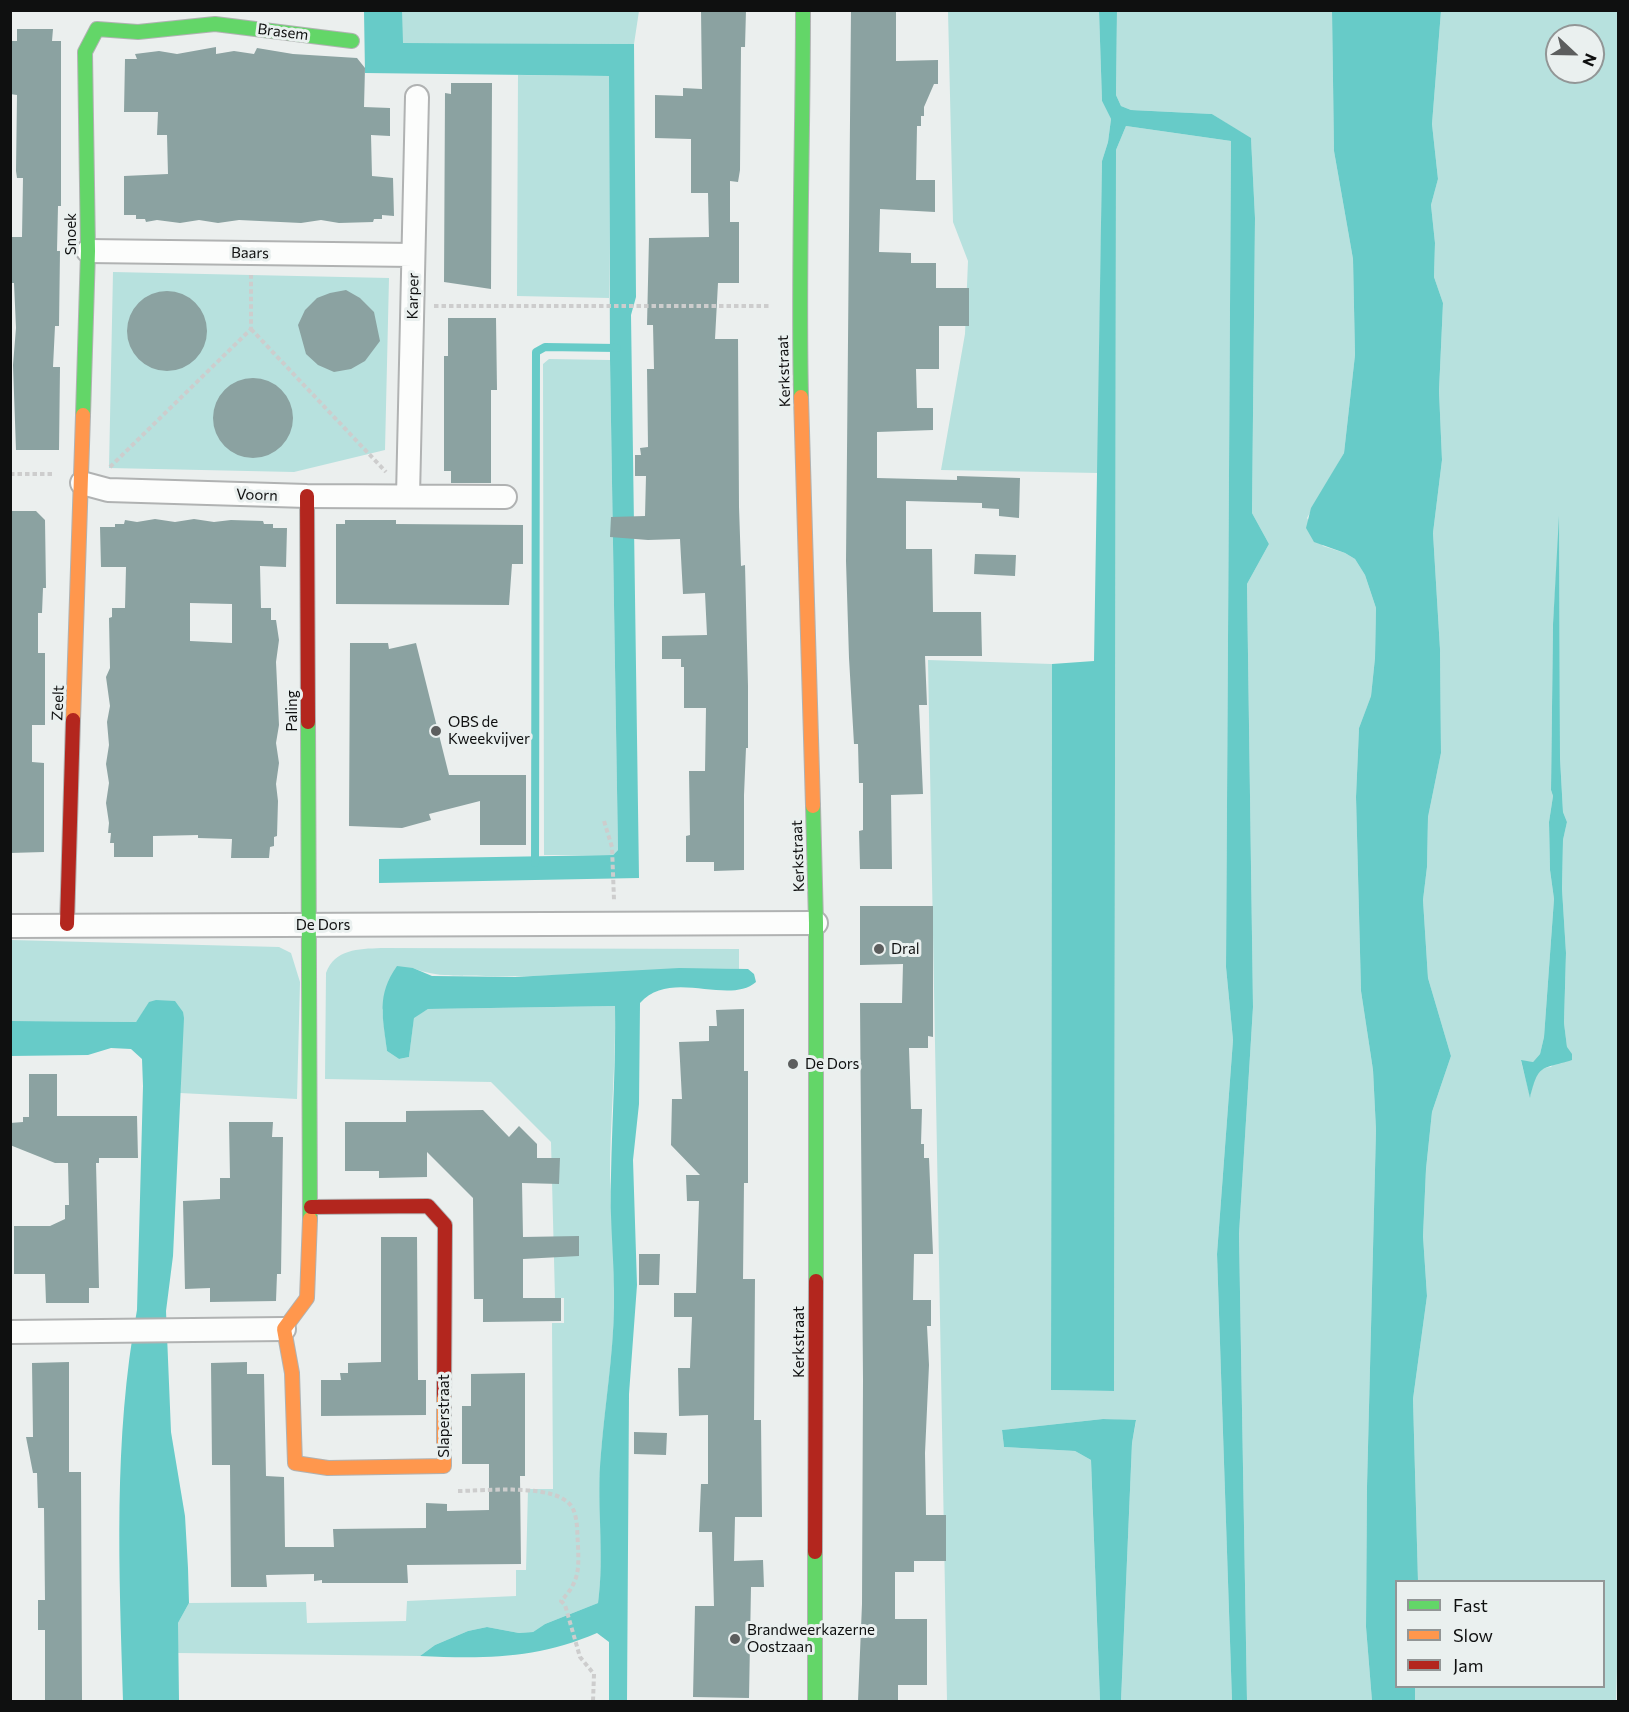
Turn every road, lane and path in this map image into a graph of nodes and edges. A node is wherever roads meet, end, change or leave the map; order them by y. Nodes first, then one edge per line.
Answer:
1 (148, 10) edge
2 (803, 10) edge
3 (216, 17) edge
4 (138, 32) junction
5 (352, 41) dead end
6 (417, 97) dead end
7 (88, 251) junction
8 (251, 253) junction
9 (413, 255) junction
10 (413, 306) junction
11 (799, 306) junction
12 (251, 329) junction
13 (10, 474) edge
14 (82, 483) junction
15 (307, 496) junction
16 (408, 496) junction
17 (505, 497) dead end
18 (604, 821) dead end
19 (615, 884) dead end
20 (816, 923) junction
21 (67, 924) junction
22 (309, 925) junction
23 (10, 926) edge
24 (311, 1207) junction
25 (284, 1329) junction
26 (10, 1332) edge
27 (444, 1466) junction
28 (593, 1701) edge
29 (815, 1701) edge

1 - 4 street
2 - 11 street, Kerkstraat
3 - 4 street, Brasem
3 - 5 street, Brasem
4 - 7 street, Snoek
6 - 9 street, Karper
7 - 8 street, Baars
7 - 14 street, Snoek
8 - 9 street, Baars
8 - 12 path
9 - 10 street, Karper
10 - 11 path
10 - 16 street, Karper
11 - 20 street, Kerkstraat
12 - 14 path
12 - 16 path
13 - 14 path
14 - 15 street, Voorn
14 - 21 street, Zeelt
15 - 16 street, Voorn
15 - 22 street, Paling
16 - 17 street, Voorn
18 - 19 path
20 - 22 street, De Dors
20 - 29 street, Kerkstraat
21 - 22 street, De Dors
21 - 23 street, De Dors
22 - 24 street
24 - 25 street
24 - 27 street, Slaperstraat
25 - 26 street
25 - 27 street, Slaperstraat
27 - 28 path

